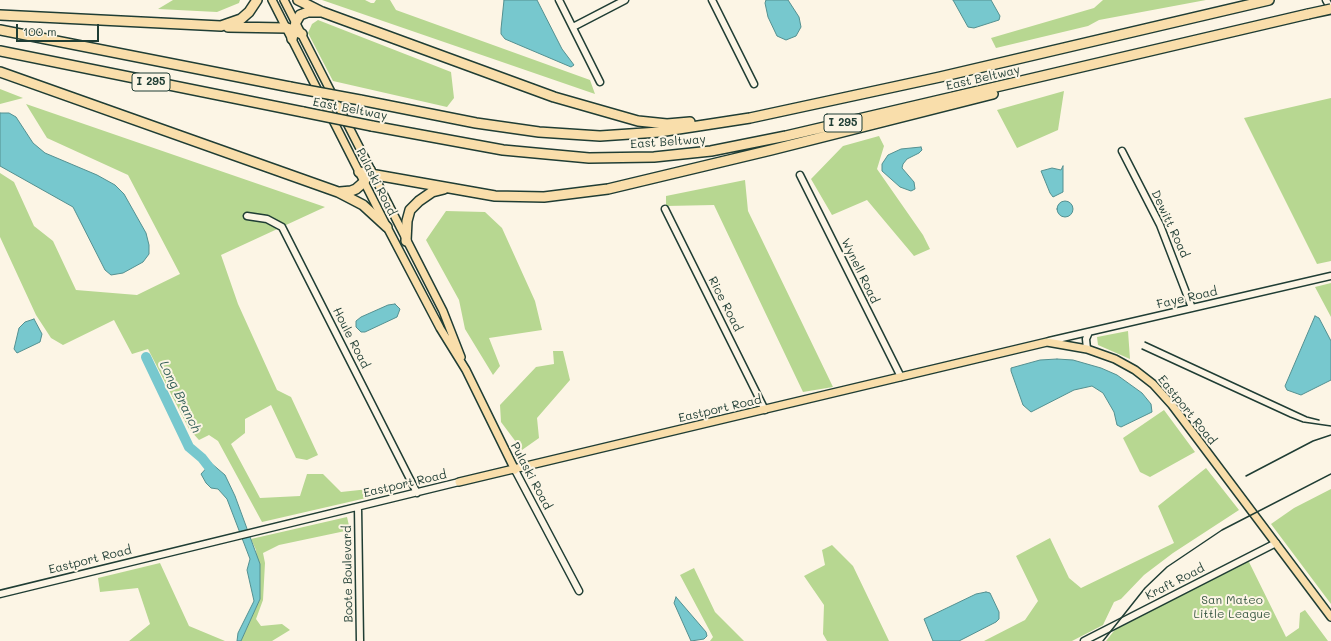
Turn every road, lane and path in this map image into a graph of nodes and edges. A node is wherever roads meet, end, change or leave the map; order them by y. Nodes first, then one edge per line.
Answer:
1 (256, 0) edge
2 (272, 0) edge
3 (284, 0) edge
4 (298, 0) edge
5 (559, 0) edge
6 (626, 0) edge
7 (712, 0) edge
8 (1269, 0) edge
9 (1326, 0) edge
10 (1331, 9) edge
11 (322, 12) junction
12 (0, 15) edge
13 (221, 26) junction
14 (573, 27) junction
15 (0, 30) edge
16 (294, 31) junction
17 (0, 51) edge
18 (1121, 58) junction
19 (0, 72) edge
20 (600, 82) dead end
21 (754, 84) dead end
22 (750, 118) junction
23 (1122, 151) dead end
24 (367, 174) junction
25 (800, 175) dead end
26 (448, 188) junction
27 (338, 192) junction
28 (664, 209) dead end
29 (247, 216) dead end
30 (387, 227) junction
31 (406, 241) junction
32 (1331, 276) edge
33 (1192, 308) junction
34 (1089, 332) junction
35 (1047, 342) junction
36 (1087, 349) junction
37 (466, 370) junction
38 (901, 377) junction
39 (765, 410) junction
40 (515, 470) junction
41 (459, 482) joint
42 (417, 492) junction
43 (358, 507) junction
44 (1276, 543) junction
45 (579, 591) dead end
46 (0, 594) edge
47 (1331, 617) edge
48 (360, 641) edge
49 (1084, 641) edge

1 - 13 highway
2 - 16 main road, Pulaski Road
3 - 16 main road, Pulaski Road
4 - 11 highway
5 - 14 street
6 - 14 street
7 - 21 street
8 - 22 highway, East Beltway / I 295
9 - 10 street
10 - 18 highway, East Beltway / I 295, bridge
11 - 16 highway
11 - 22 highway
12 - 13 highway
13 - 16 highway
14 - 20 street
15 - 22 highway, East Beltway / I 295, bridge
16 - 24 main road, Pulaski Road
16 - 24 main road, Pulaski Road
17 - 18 highway, East Beltway / I 295, bridge
18 - 26 highway
19 - 27 highway
23 - 33 street, Dewitt Road
24 - 26 highway
24 - 27 highway
24 - 30 main road, Pulaski Road
24 - 31 main road, Pulaski Road
25 - 38 street, Wynell Road
26 - 31 highway
27 - 30 highway
28 - 39 street, Rice Road
29 - 42 street, Houle Road
30 - 37 main road, Pulaski Road
31 - 37 main road, Pulaski Road
32 - 33 street, Faye Road
33 - 34 street, Faye Road
34 - 35 street, Faye Road
34 - 36 street
35 - 36 main road, Eastport Road
35 - 38 main road, Eastport Road
36 - 44 main road, Eastport Road
37 - 40 main road, Pulaski Road
38 - 39 main road, Eastport Road
39 - 40 main road, Eastport Road
40 - 41 main road, Eastport Road
40 - 45 street, Pulaski Road
41 - 42 street, Eastport Road
42 - 43 street, Eastport Road
43 - 46 street, Eastport Road
43 - 48 street, Boote Boulevard
44 - 47 main road, Eastport Road
44 - 49 street, Kraft Road

